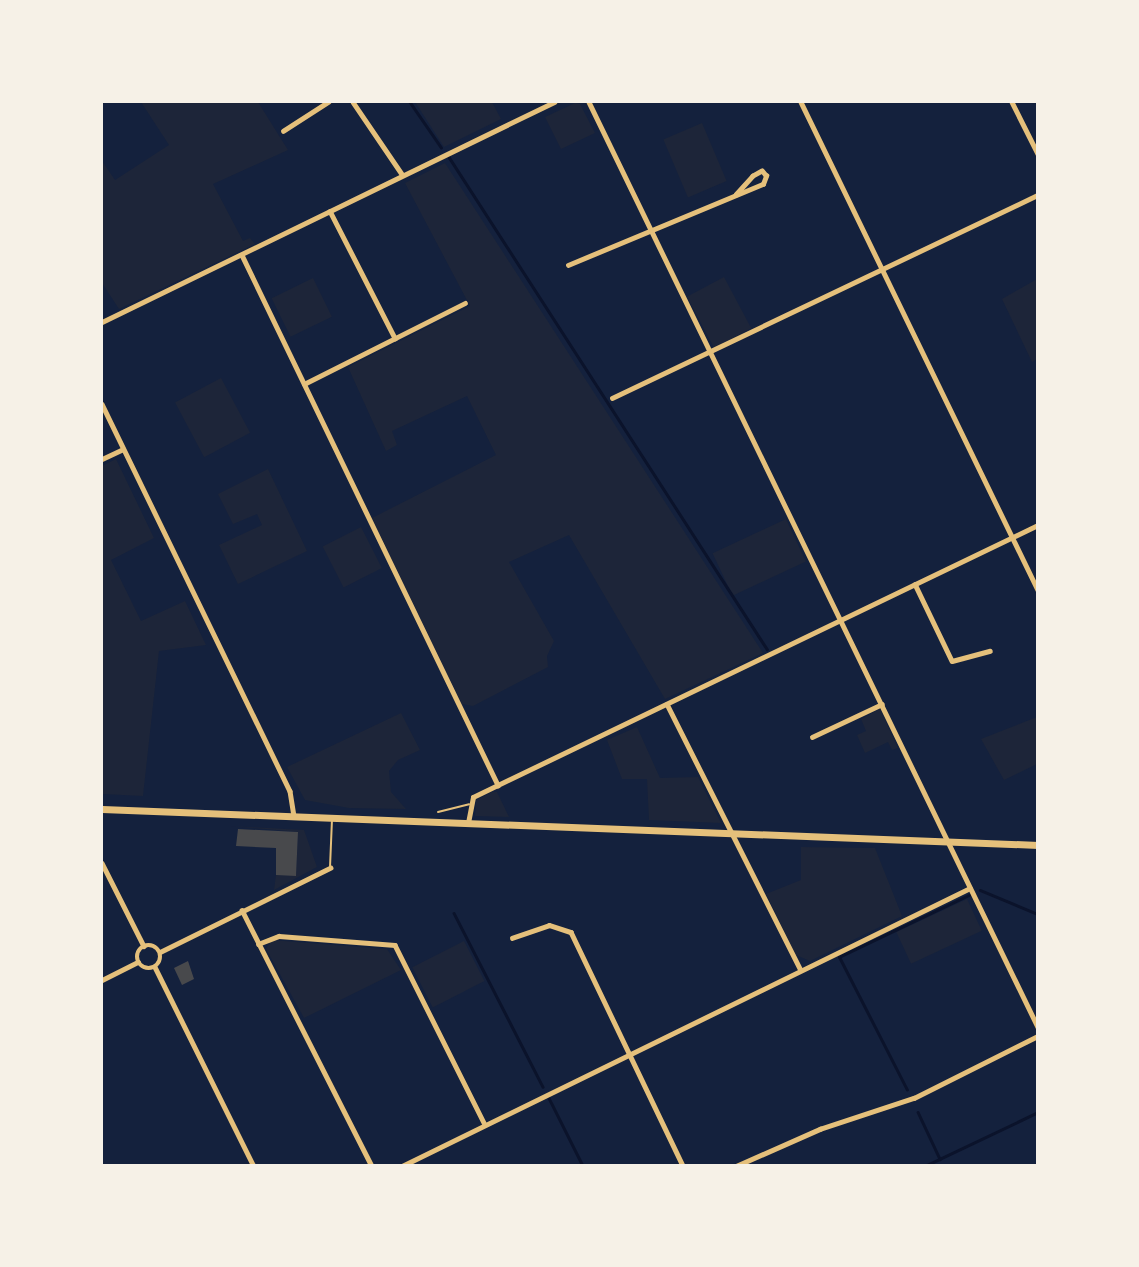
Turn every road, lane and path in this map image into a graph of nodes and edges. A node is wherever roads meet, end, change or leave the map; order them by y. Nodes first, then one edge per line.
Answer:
1 (328, 102) edge
2 (353, 102) edge
3 (554, 102) edge
4 (589, 102) edge
5 (800, 102) edge
6 (1012, 102) edge
7 (283, 131) dead end
8 (1038, 154) edge
9 (402, 174) junction
10 (736, 195) junction
11 (1038, 195) edge
12 (330, 211) junction
13 (649, 227) junction
14 (242, 256) junction
15 (568, 265) dead end
16 (883, 269) junction
17 (465, 303) dead end
18 (102, 322) edge
19 (396, 338) junction
20 (709, 352) junction
21 (304, 384) junction
22 (612, 398) dead end
23 (102, 404) edge
24 (123, 449) junction
25 (102, 459) edge
26 (1038, 525) edge
27 (1012, 538) junction
28 (915, 584) junction
29 (1038, 590) edge
30 (842, 619) junction
31 (990, 651) dead end
32 (667, 704) junction
33 (882, 704) junction
34 (812, 737) dead end
35 (498, 785) junction
36 (469, 804) junction
37 (102, 809) edge
38 (438, 812) dead end
39 (294, 817) junction
40 (332, 823) junction
41 (468, 824) junction
42 (730, 832) junction
43 (950, 842) junction
44 (1038, 845) edge
45 (102, 863) edge
46 (330, 868) joint
47 (970, 888) junction
48 (242, 910) junction
49 (512, 938) dead end
50 (258, 944) junction
51 (144, 946) junction
52 (160, 951) junction
53 (138, 962) junction
54 (155, 967) junction
55 (800, 969) junction
56 (102, 980) edge
57 (1038, 1027) edge
58 (1038, 1036) edge
59 (627, 1054) junction
60 (484, 1123) junction
61 (254, 1166) edge
62 (372, 1166) edge
63 (402, 1166) edge
64 (683, 1166) edge
65 (736, 1166) edge

1 - 7 street
2 - 9 street
3 - 9 street
4 - 13 street
5 - 16 street
6 - 8 street
9 - 12 street
10 - 10 street
10 - 13 street
11 - 16 street
12 - 14 street
12 - 19 street
13 - 15 street
13 - 20 street
14 - 18 street
14 - 21 street
16 - 20 street
16 - 27 street
17 - 19 street
19 - 21 street
20 - 22 street
20 - 30 street
21 - 35 street
23 - 24 street
24 - 25 street
24 - 39 street
26 - 27 street
27 - 28 street
27 - 29 street
28 - 30 street
28 - 31 street
30 - 32 street
30 - 33 street
32 - 35 street
32 - 42 street
33 - 34 street
33 - 43 street
35 - 36 street
36 - 38 lane
36 - 41 street
37 - 39 main road
39 - 40 main road
40 - 41 main road
40 - 46 lane
41 - 42 main road
42 - 43 main road
42 - 55 street
43 - 44 main road
43 - 47 street
45 - 51 street
46 - 48 street
47 - 55 street
47 - 57 street
48 - 50 street
48 - 52 street
49 - 59 street
50 - 60 street
50 - 62 street
51 - 52 street
51 - 53 street
52 - 54 street
53 - 54 street
53 - 56 street
54 - 61 street
55 - 59 street
58 - 65 street
59 - 60 street
59 - 64 street
60 - 63 street

